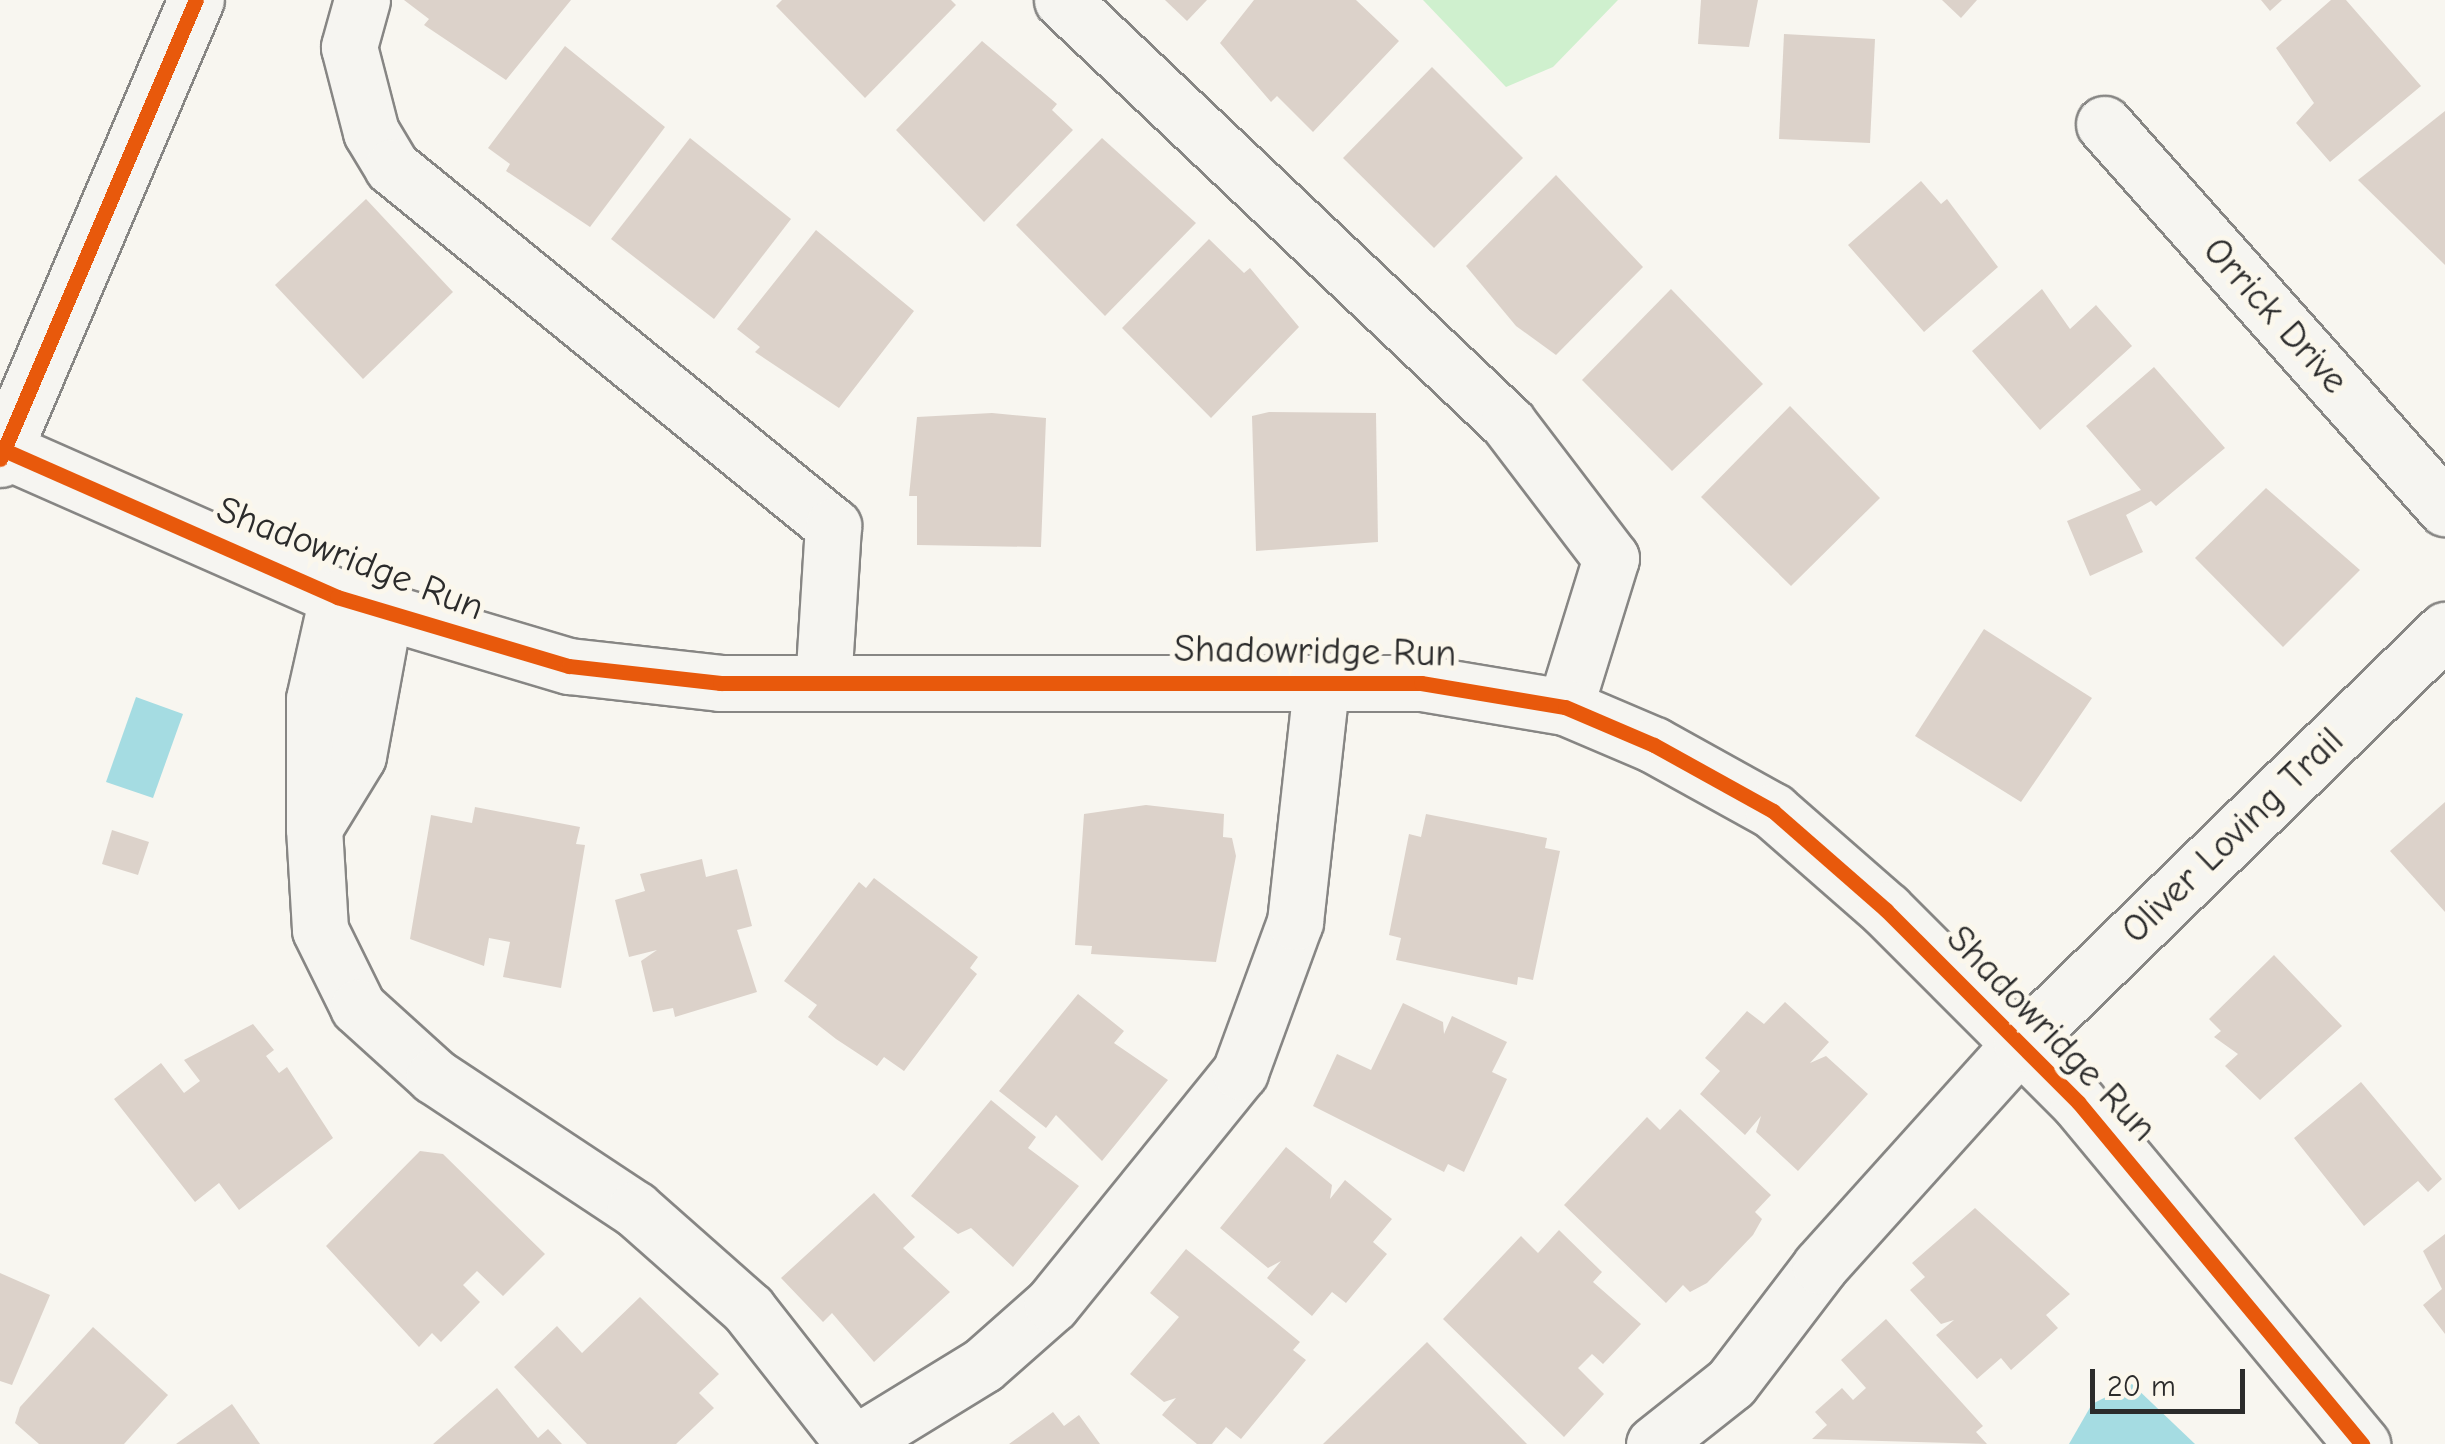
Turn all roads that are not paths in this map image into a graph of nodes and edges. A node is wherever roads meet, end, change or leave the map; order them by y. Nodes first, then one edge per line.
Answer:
1 (196, 0) edge
2 (362, 0) edge
3 (1062, 0) edge
4 (2104, 124) dead end
5 (2, 455) edge
6 (2445, 508) edge
7 (360, 606) junction
8 (2445, 630) edge
9 (1322, 679) junction
10 (823, 683) junction
11 (1564, 707) junction
12 (2021, 1043) junction
13 (854, 1444) edge
14 (1654, 1444) edge
15 (2362, 1444) edge

1 - 5 street
2 - 10 street
3 - 11 street
4 - 6 street, Orrick Drive
5 - 7 street, Shadowridge Run
7 - 10 street, Shadowridge Run
7 - 13 street
8 - 12 street, Oliver Loving Trail
9 - 10 street, Shadowridge Run
9 - 11 street, Shadowridge Run
9 - 13 street
11 - 12 street, Shadowridge Run
12 - 14 street, Oliver Loving Trail
12 - 15 street, Shadowridge Run

